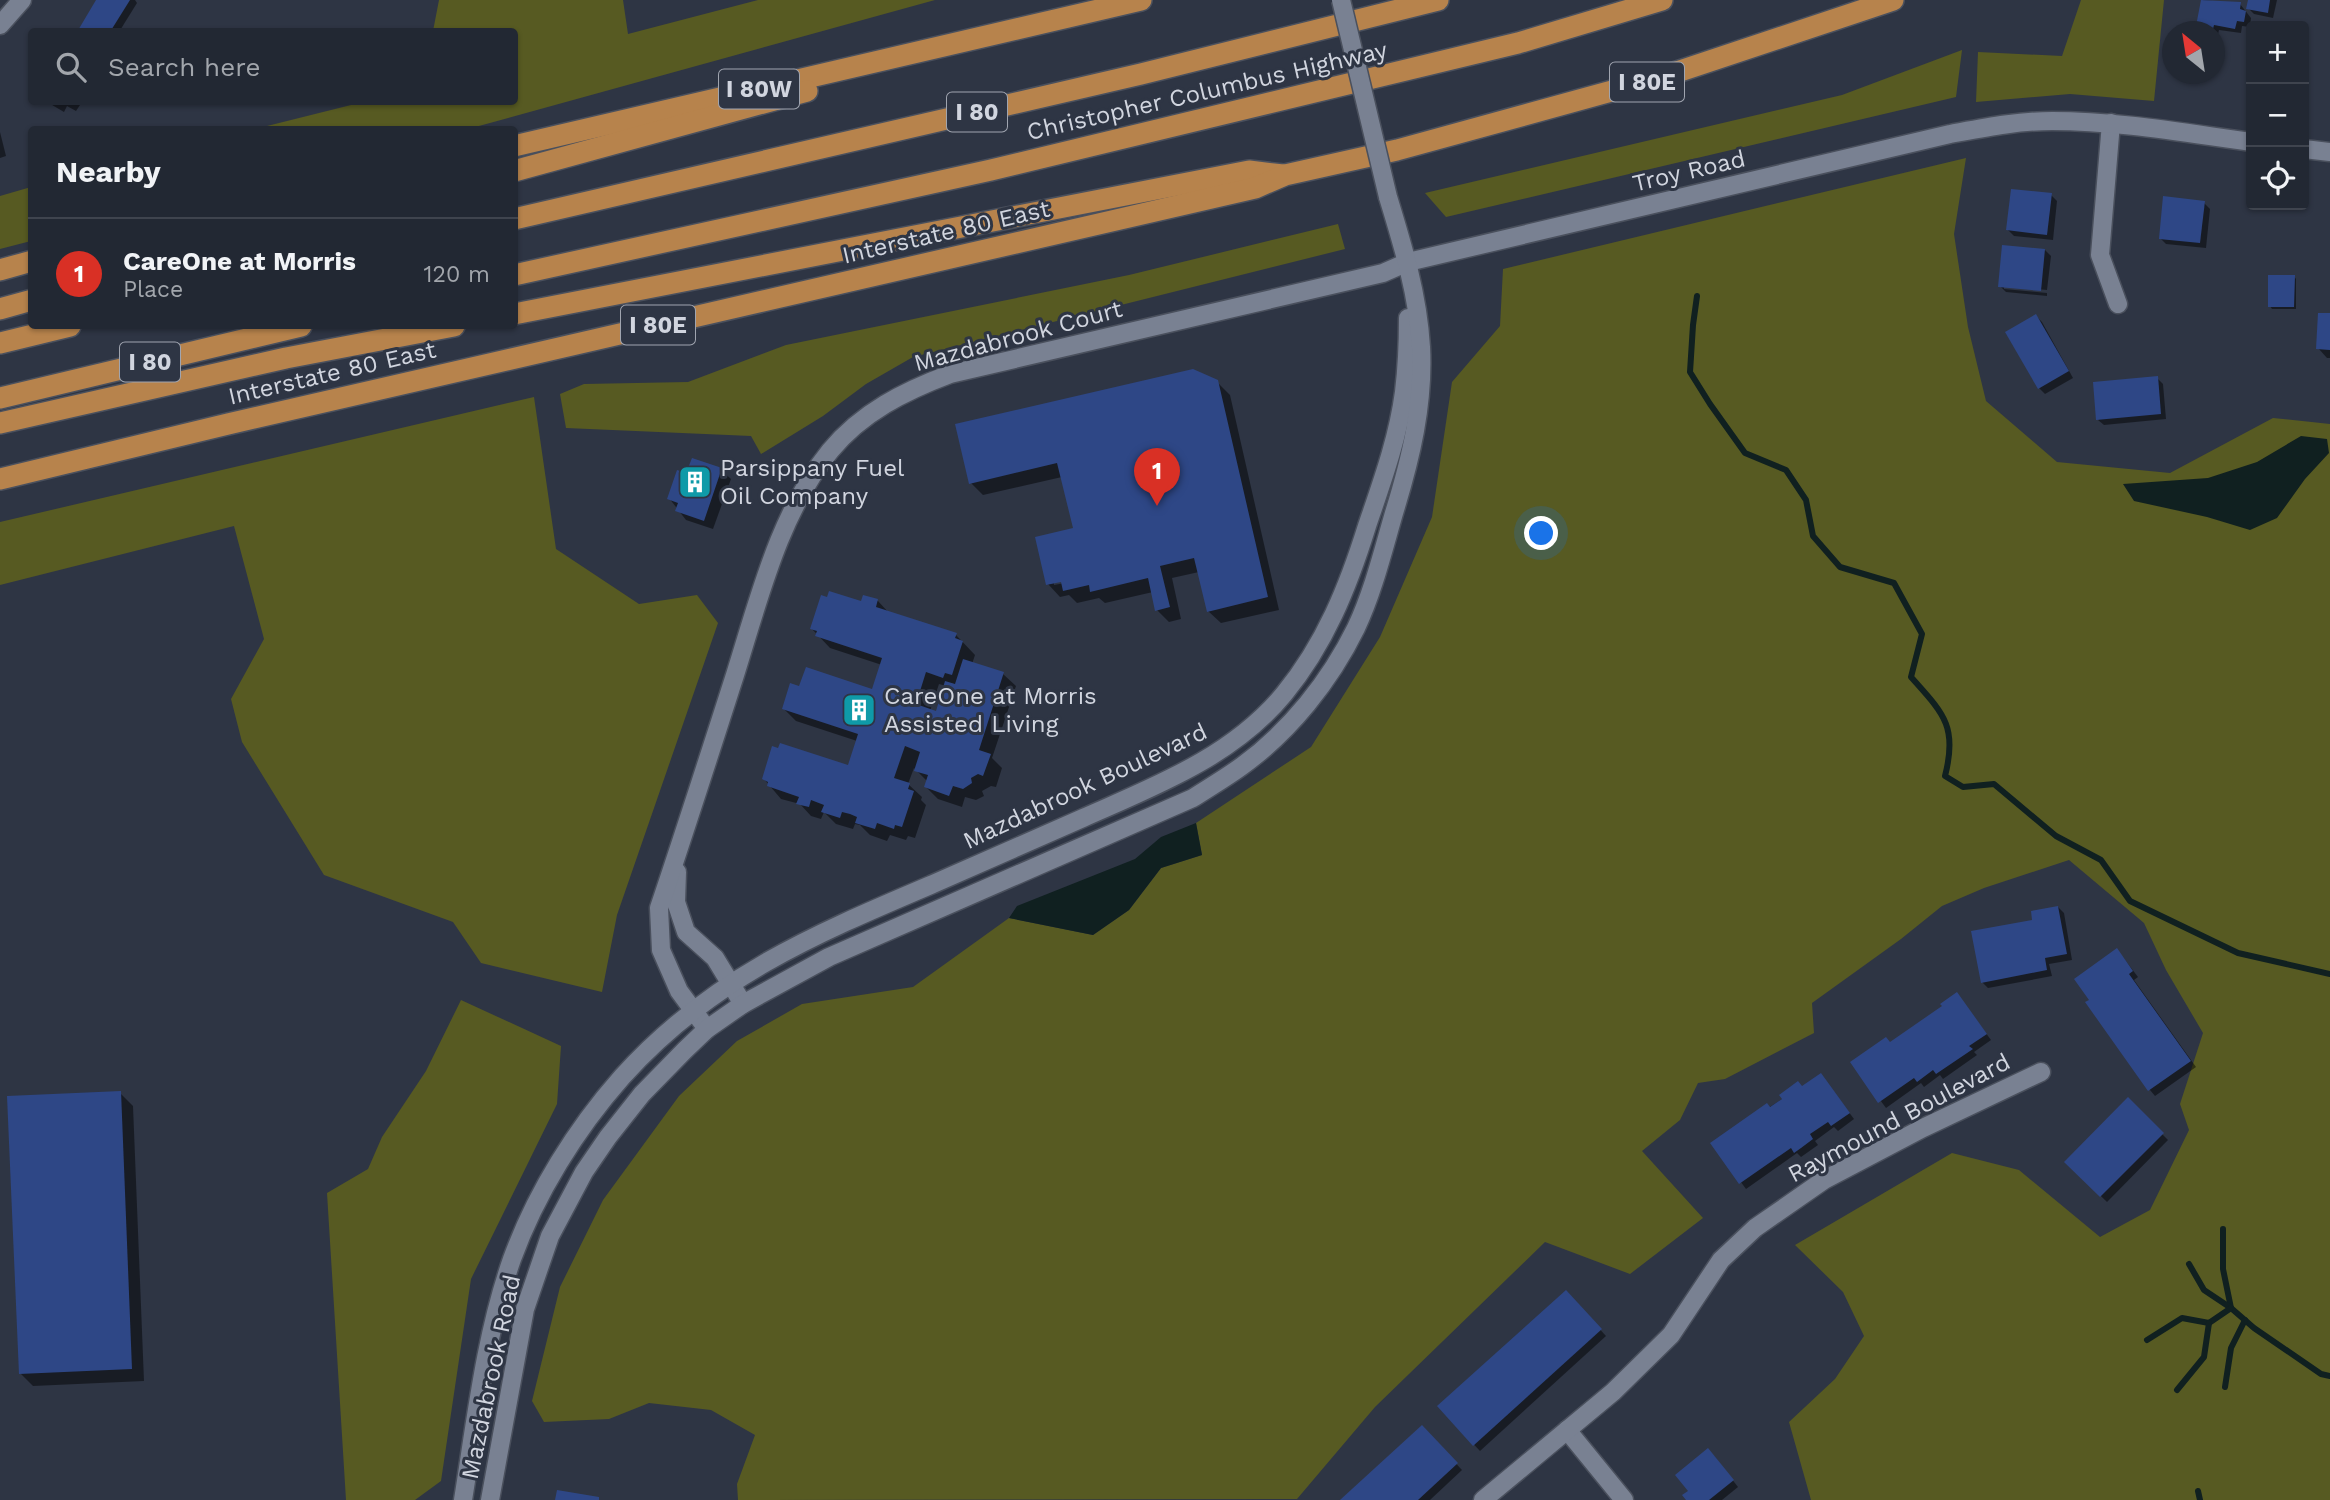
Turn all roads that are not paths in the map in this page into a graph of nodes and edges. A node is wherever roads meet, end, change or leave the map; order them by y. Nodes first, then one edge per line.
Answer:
1 (22, 0) edge
2 (1141, 0) edge
3 (1341, 0) edge
4 (1438, 0) edge
5 (1662, 0) edge
6 (1893, 0) edge
7 (0, 25) edge
8 (1003, 31) junction
9 (2111, 123) junction
10 (2246, 141) edge
11 (518, 145) edge
12 (2309, 150) edge
13 (2330, 152) edge
14 (518, 170) edge
15 (1285, 175) junction
16 (518, 218) edge
17 (28, 262) edge
18 (1408, 262) junction
19 (0, 270) edge
20 (518, 274) edge
21 (28, 301) edge
22 (2118, 303) dead end
23 (0, 309) edge
24 (518, 313) edge
25 (57, 329) edge
26 (288, 329) edge
27 (438, 329) edge
28 (0, 343) edge
29 (0, 398) edge
30 (0, 423) edge
31 (0, 479) edge
32 (678, 851) junction
33 (730, 983) junction
34 (743, 1004) junction
35 (692, 1011) junction
36 (707, 1029) junction
37 (2041, 1072) dead end
38 (1567, 1430) junction
39 (463, 1500) edge
40 (490, 1500) edge
41 (1483, 1500) edge
42 (1624, 1500) edge

1 - 7 street
2 - 8 highway, I 80W
3 - 18 street, bridge
4 - 16 highway, Christopher Columbus Highway / I 80
5 - 20 highway, Christopher Columbus Highway / I 80
6 - 15 highway, Interstate 80 East / I 80E
8 - 11 highway, I 80W
8 - 14 highway
9 - 10 street, Troy Road
9 - 18 street, Troy Road
9 - 22 street
12 - 13 street
15 - 24 highway
15 - 31 highway, Interstate 80 East / I 80E
17 - 19 highway
18 - 32 street, Mazdabrook Court
18 - 33 street, Mazdabrook Boulevard
18 - 34 street, Mazdabrook Boulevard
21 - 23 highway
25 - 28 highway
26 - 29 highway, I 80
27 - 30 highway
32 - 33 street, Mazdabrook Court
32 - 35 street, Mazdabrook Court
33 - 34 street, Mazdabrook Court
33 - 35 street, Mazdabrook Road
34 - 36 street, Mazdabrook Road
35 - 36 street, Mazdabrook Court
35 - 39 street, Mazdabrook Road
36 - 40 street, Mazdabrook Road
37 - 38 street, Raymound Boulevard
38 - 41 street, Raymound Boulevard
38 - 42 street

